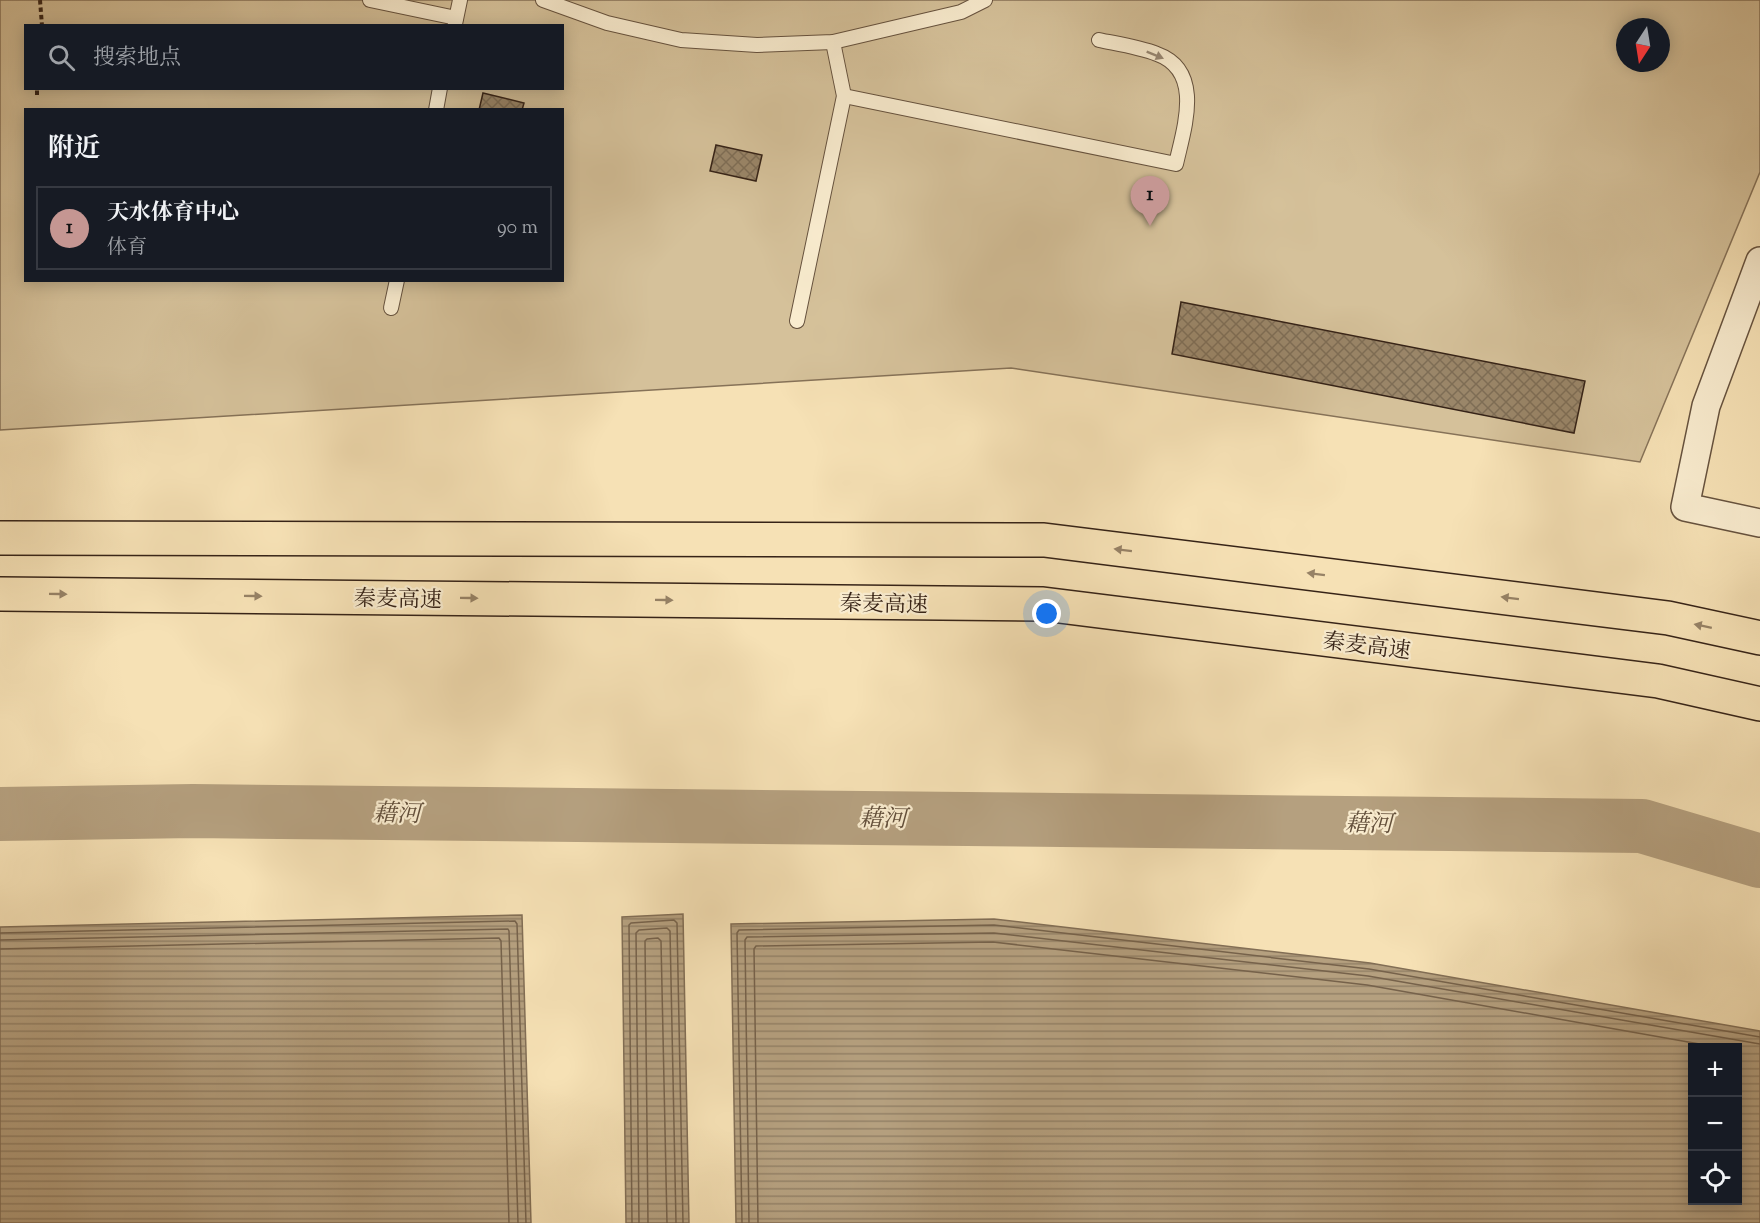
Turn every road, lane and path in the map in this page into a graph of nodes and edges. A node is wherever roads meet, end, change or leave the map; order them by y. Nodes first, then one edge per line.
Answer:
1 (40, 0) edge
2 (370, 0) edge
3 (460, 0) edge
4 (543, 0) edge
5 (985, 0) edge
6 (455, 22) edge
7 (42, 24) edge
8 (1099, 40) dead end
9 (832, 42) junction
10 (37, 90) edge
11 (440, 90) edge
12 (36, 95) dead end
13 (844, 96) junction
14 (436, 108) edge
15 (1760, 261) edge
16 (397, 282) edge
17 (391, 308) dead end
18 (797, 321) dead end
19 (1760, 523) edge
20 (0, 538) edge
21 (0, 594) edge
22 (1760, 638) edge
23 (1760, 704) edge

1 - 7 path
2 - 6 lane
3 - 6 lane
4 - 9 lane
5 - 9 lane
8 -> 13 lane
9 - 13 lane
10 - 12 path
11 - 14 lane
13 - 18 lane
15 - 19 street
16 - 17 lane
22 -> 20 highway
21 -> 23 highway, 秦麦高速

